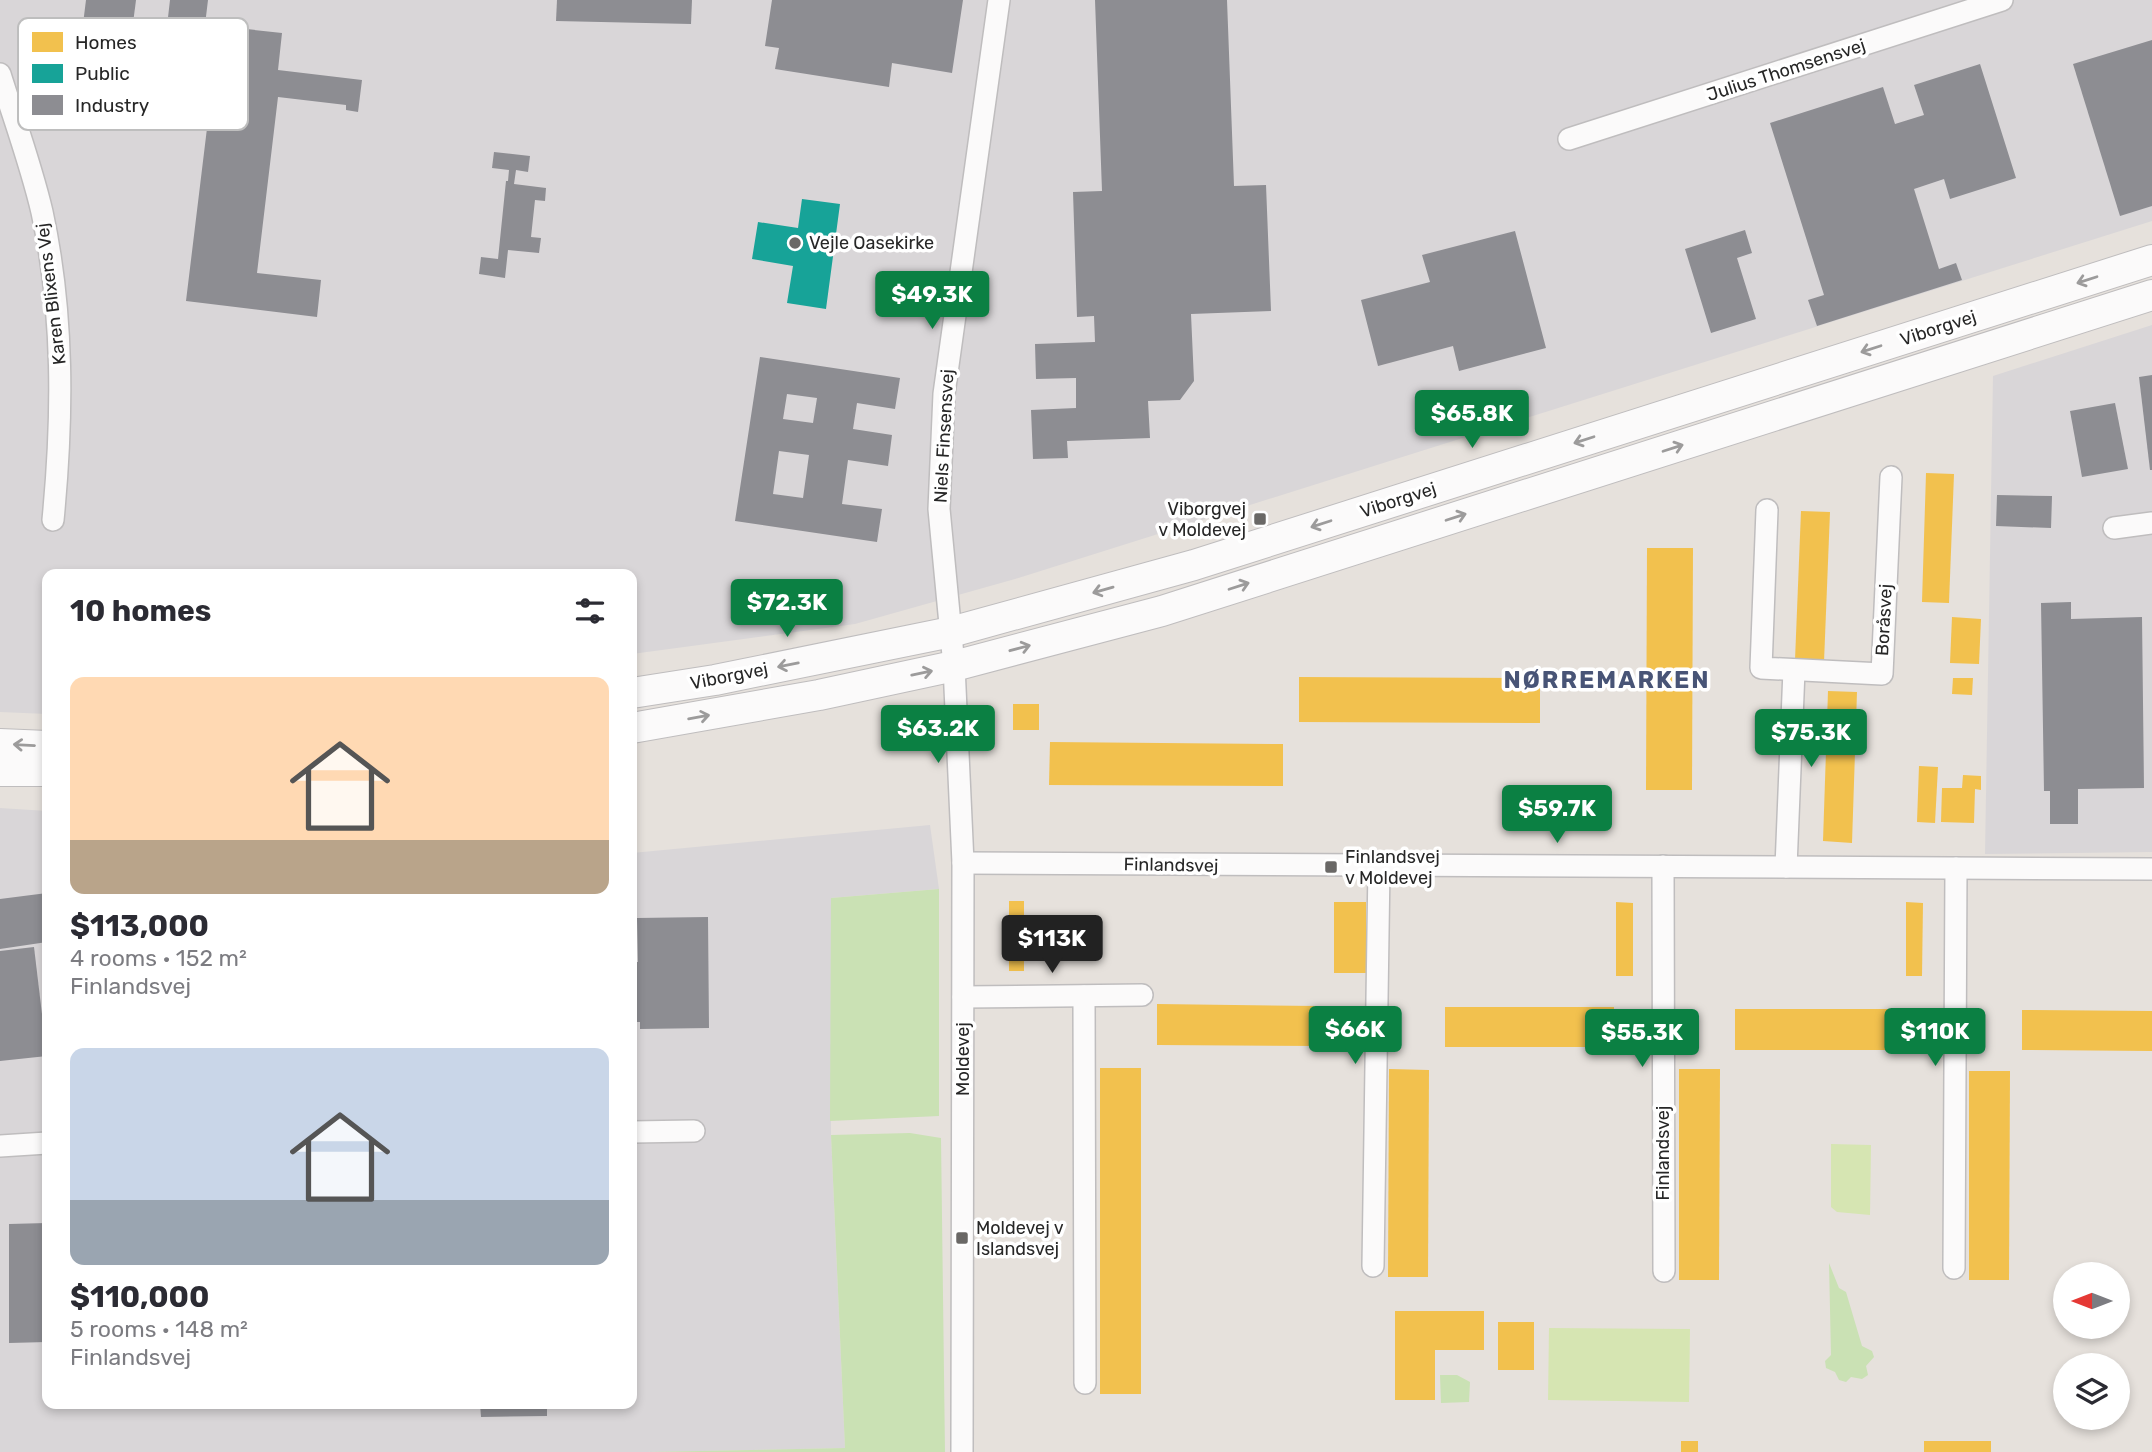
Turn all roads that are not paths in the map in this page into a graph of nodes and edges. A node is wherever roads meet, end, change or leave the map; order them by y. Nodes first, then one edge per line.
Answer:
1 (999, 0) edge
2 (2002, 0) edge
3 (0, 74) edge
4 (1569, 139) dead end
5 (2152, 260) edge
6 (2152, 295) edge
7 (1891, 477) dead end
8 (1767, 510) dead end
9 (53, 520) dead end
10 (2152, 523) edge
11 (2114, 528) dead end
12 (951, 632) junction
13 (954, 666) junction
14 (1794, 670) junction
15 (637, 693) edge
16 (637, 727) edge
17 (0, 744) edge
18 (42, 746) edge
19 (0, 771) edge
20 (42, 771) edge
21 (962, 863) junction
22 (1378, 866) junction
23 (1663, 866) junction
24 (1786, 867) junction
25 (1956, 868) junction
26 (2152, 869) edge
27 (1142, 995) dead end
28 (1084, 996) junction
29 (963, 997) junction
30 (694, 1131) dead end
31 (637, 1132) edge
32 (42, 1143) edge
33 (0, 1146) edge
34 (1373, 1266) dead end
35 (1954, 1268) dead end
36 (1664, 1271) dead end
37 (1085, 1383) dead end
38 (962, 1452) edge

1 - 12 street, Niels Finsensvej
2 - 4 street, Julius Thomsensvej
3 - 9 street, Karen Blixens Vej
5 -> 12 street, Viborgvej
13 -> 6 street, Viborgvej
7 - 14 street, Boråsvej
8 - 14 street, Boråsvej
10 - 11 street
12 - 13 street, Niels Finsensvej
12 -> 15 street, Viborgvej
16 -> 13 street, Viborgvej
13 - 21 street, Moldevej
14 - 24 street
18 -> 17 street
19 - 20 street
21 - 22 street, Finlandsvej
21 - 29 street, Moldevej
22 - 23 street, Finlandsvej
22 - 34 street
23 - 24 street, Finlandsvej
23 - 36 street, Finlandsvej
24 - 25 street, Finlandsvej
25 - 26 street, Finlandsvej
25 - 35 street
27 - 28 street
28 - 29 street
28 - 37 street
29 - 38 street, Moldevej
30 - 31 street
32 - 33 street

